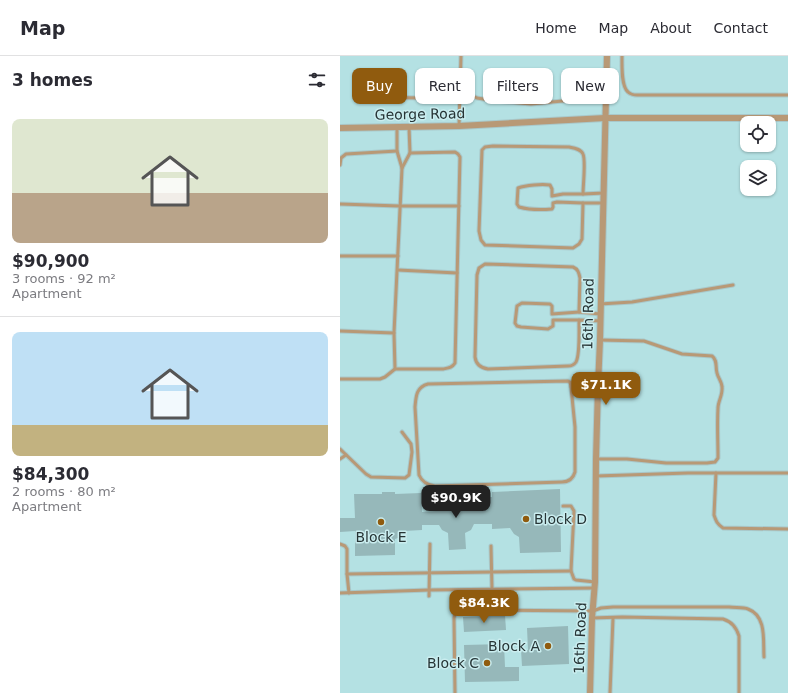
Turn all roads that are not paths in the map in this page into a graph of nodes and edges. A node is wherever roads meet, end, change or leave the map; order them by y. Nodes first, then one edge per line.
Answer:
1 (462, 56) edge
2 (607, 56) edge
3 (622, 56) edge
4 (461, 68) edge
5 (788, 94) edge
6 (475, 97) edge
7 (561, 101) edge
8 (460, 104) edge
9 (605, 118) junction
10 (788, 118) edge
11 (459, 126) junction
12 (397, 127) junction
13 (409, 127) junction
14 (340, 128) edge
15 (396, 151) junction
16 (410, 153) junction
17 (340, 165) edge
18 (402, 168) junction
19 (604, 193) junction
20 (583, 194) junction
21 (552, 196) junction
22 (552, 203) junction
23 (583, 203) junction
24 (603, 203) junction
25 (340, 204) edge
26 (400, 206) junction
27 (459, 206) junction
28 (340, 256) edge
29 (398, 256) junction
30 (398, 270) junction
31 (457, 274) junction
32 (733, 285) dead end
33 (600, 304) junction
34 (579, 312) junction
35 (552, 314) junction
36 (601, 314) junction
37 (553, 320) junction
38 (578, 320) junction
39 (601, 321) junction
40 (340, 331) edge
41 (394, 333) junction
42 (600, 340) junction
43 (395, 369) junction
44 (340, 379) edge
45 (570, 383) junction
46 (598, 383) junction
47 (571, 387) junction
48 (402, 432) dead end
49 (340, 449) edge
50 (346, 454) junction
51 (340, 459) edge
52 (596, 459) junction
53 (716, 473) junction
54 (788, 473) edge
55 (596, 476) junction
56 (563, 506) dead end
57 (788, 528) edge
58 (340, 544) edge
59 (430, 544) dead end
60 (491, 546) dead end
61 (492, 571) junction
62 (572, 571) junction
63 (430, 572) junction
64 (347, 574) junction
65 (595, 585) junction
66 (492, 589) junction
67 (429, 590) junction
68 (349, 592) junction
69 (340, 593) edge
70 (429, 596) dead end
71 (593, 611) junction
72 (592, 618) junction
73 (613, 618) junction
74 (764, 657) dead end
75 (455, 693) edge
76 (590, 693) edge
77 (610, 693) edge
78 (739, 693) edge

1 - 4 lane
2 - 9 street, 16th Road
3 - 5 lane
6 - 7 lane
8 - 11 lane
9 - 10 street, George Road
9 - 11 street, George Road
9 - 19 street, 16th Road
11 - 13 street, George Road
12 - 13 street, George Road
12 - 14 street, George Road
12 - 15 lane
13 - 16 lane
15 - 17 lane
15 - 18 lane
16 - 18 lane
16 - 27 lane
18 - 26 lane
19 - 20 lane
19 - 24 street, 16th Road
20 - 21 lane
20 - 23 lane
21 - 22 lane
21 - 22 lane
22 - 23 lane
23 - 24 lane
24 - 33 street, 16th Road
25 - 26 lane
26 - 27 lane
26 - 29 lane
27 - 31 lane
28 - 29 lane
29 - 30 lane
30 - 31 lane
30 - 41 lane
31 - 43 lane
32 - 33 lane
33 - 36 street, 16th Road
34 - 35 lane
34 - 36 lane
34 - 38 lane
35 - 37 lane
35 - 37 lane
36 - 39 street, 16th Road
37 - 38 lane
38 - 39 lane
39 - 42 street, 16th Road
40 - 41 lane
41 - 43 lane
42 - 46 street, 16th Road
42 - 52 lane
43 - 44 lane
45 - 46 lane
45 - 47 lane
45 - 47 lane
46 - 47 lane
46 - 52 street, 16th Road
48 - 50 lane
49 - 50 lane
50 - 51 lane
52 - 55 street, 16th Road
53 - 54 lane
53 - 55 lane
53 - 57 lane
55 - 65 street, 16th Road
56 - 62 lane
58 - 64 lane
59 - 63 lane
60 - 61 lane
61 - 62 lane
61 - 63 lane
61 - 66 lane
62 - 65 lane
63 - 64 lane
63 - 67 lane
64 - 68 lane
65 - 66 lane
65 - 71 street, 16th Road
66 - 67 lane
67 - 68 lane
67 - 70 lane
68 - 69 lane
71 - 72 street, 16th Road
71 - 74 lane
71 - 75 lane
72 - 73 lane
72 - 76 street, 16th Road
73 - 77 lane
73 - 78 lane

